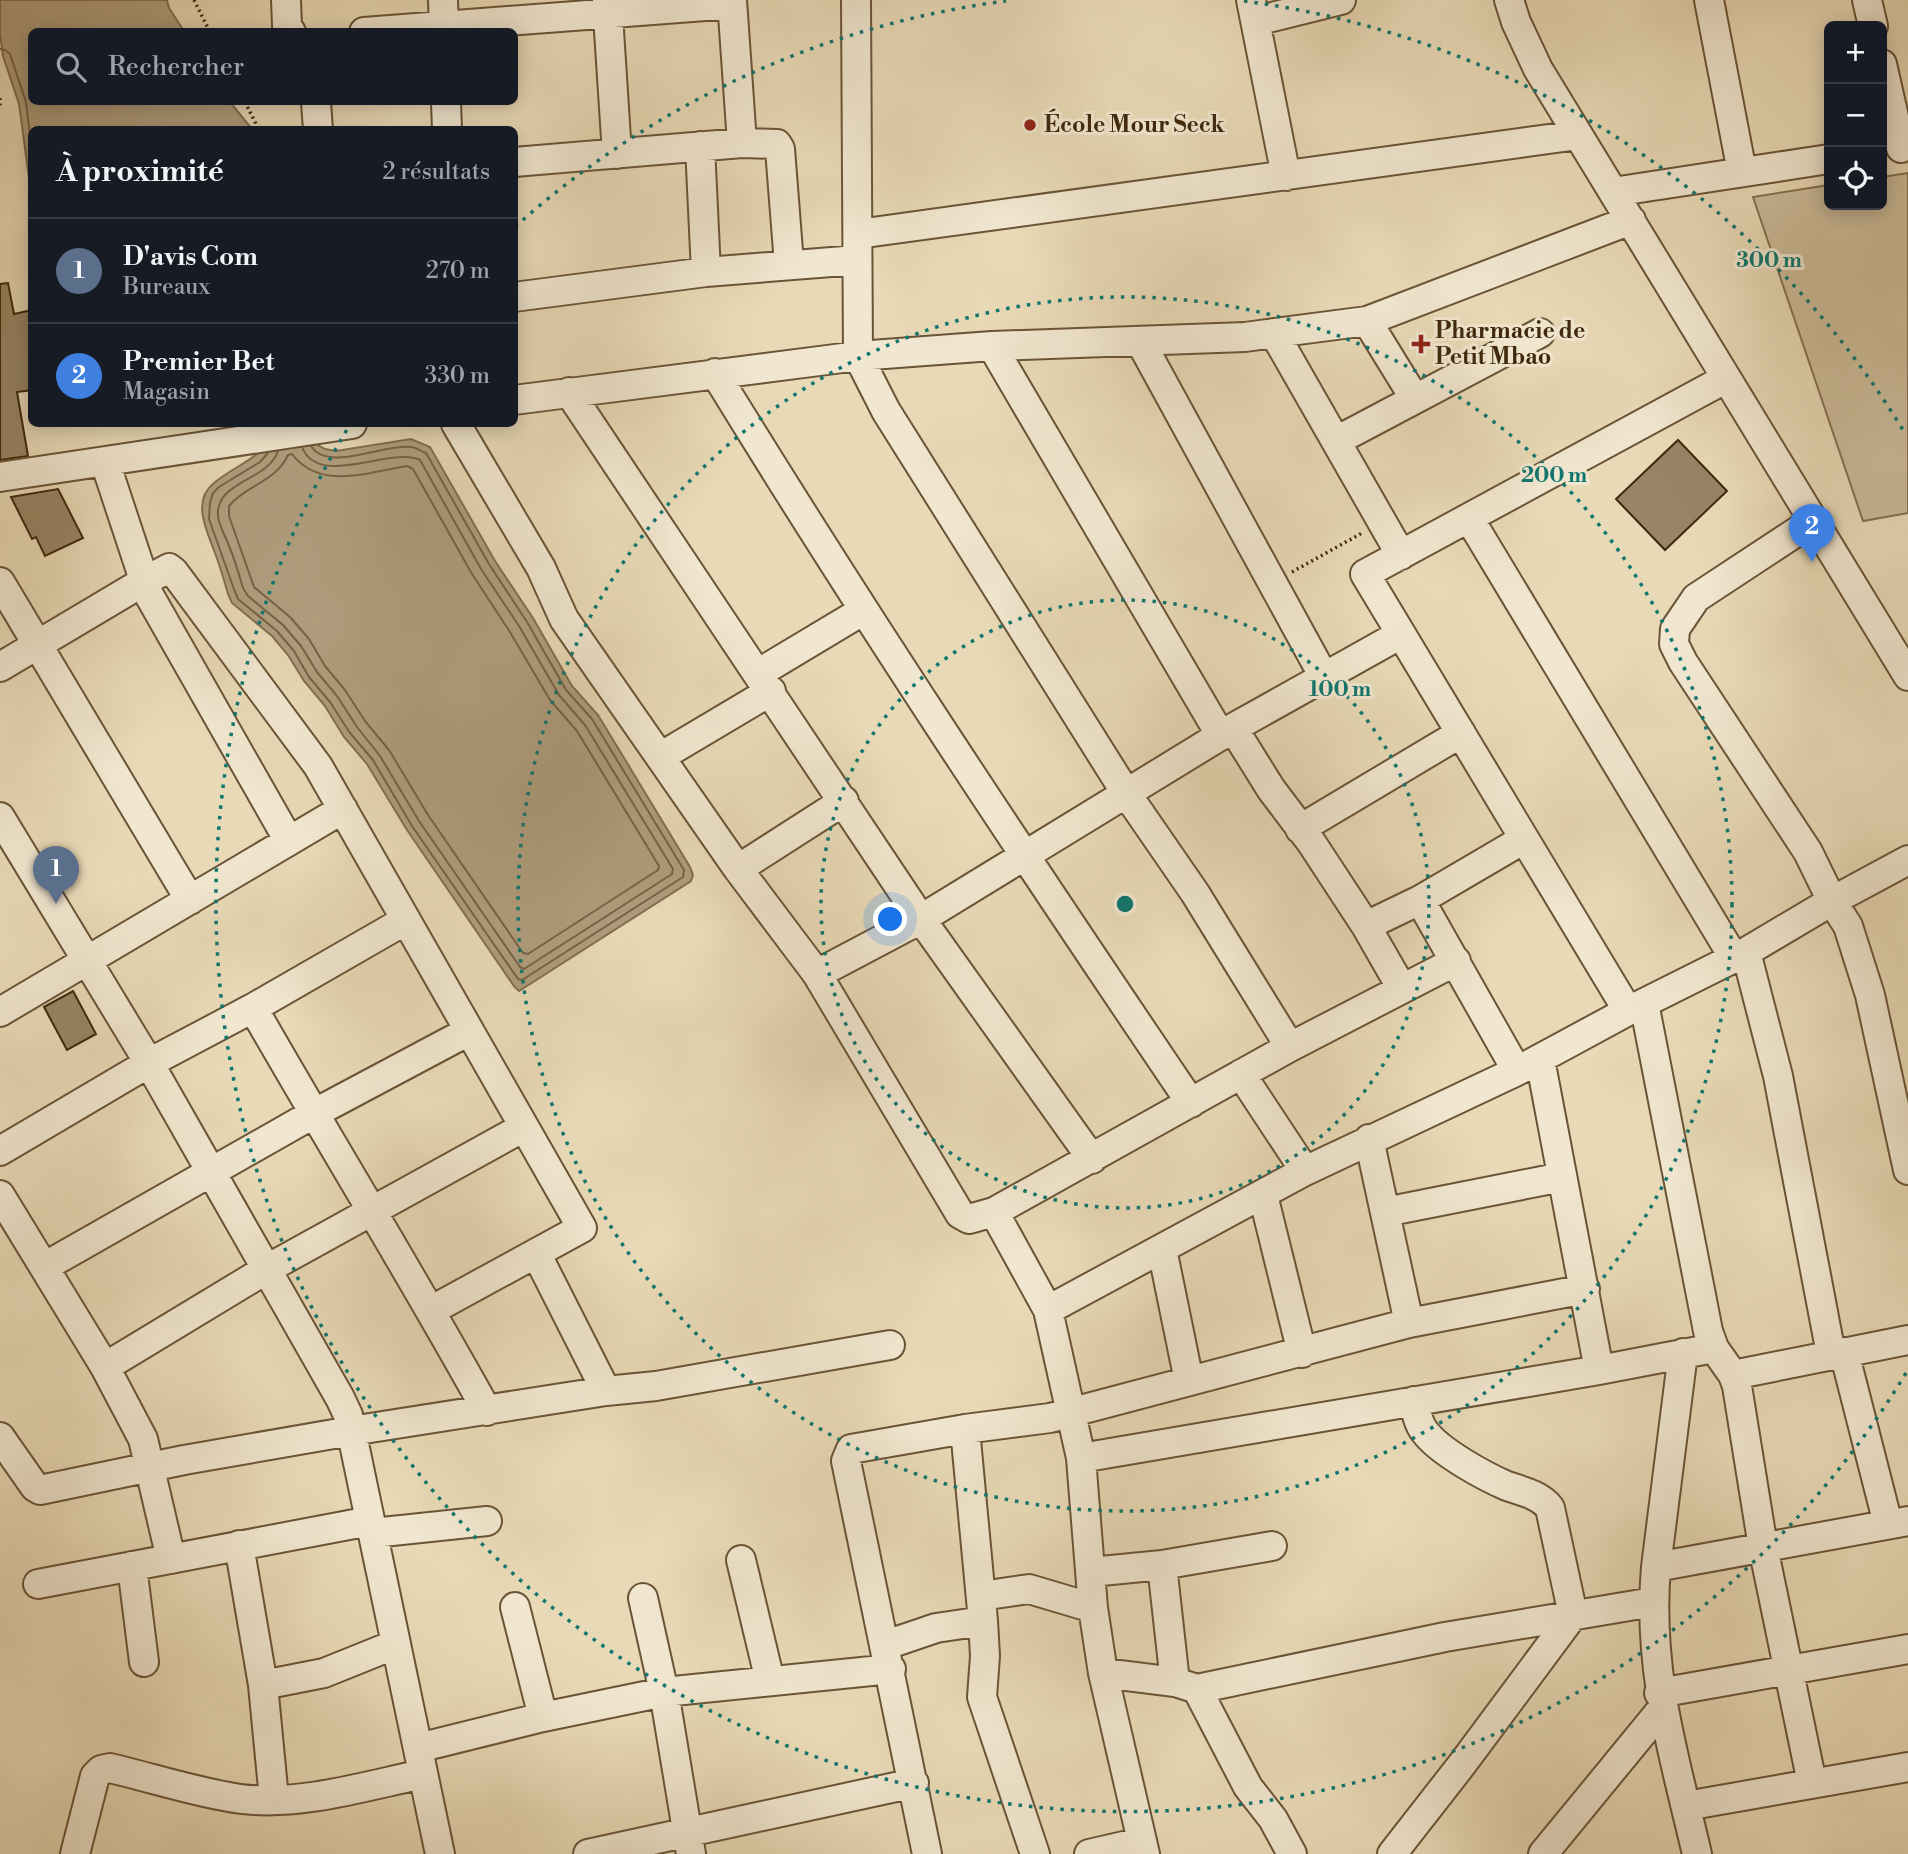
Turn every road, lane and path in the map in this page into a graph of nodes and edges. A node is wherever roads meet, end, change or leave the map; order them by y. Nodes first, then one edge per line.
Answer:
1 (194, 0) edge
2 (286, 0) edge
3 (856, 0) edge
4 (1341, 0) edge
5 (1509, 0) edge
6 (1709, 0) edge
7 (1867, 0) edge
8 (732, 2) edge
9 (607, 6) edge
10 (1254, 10) edge
11 (443, 19) edge
12 (1872, 21) edge
13 (208, 28) edge
14 (288, 28) edge
15 (388, 28) edge
16 (1886, 84) edge
17 (0, 98) edge
18 (246, 105) edge
19 (316, 105) edge
20 (446, 105) edge
21 (0, 106) edge
22 (256, 126) edge
23 (318, 126) edge
24 (447, 126) edge
25 (1578, 135) junction
26 (742, 143) junction
27 (699, 146) junction
28 (1897, 149) edge
29 (617, 154) junction
30 (1824, 160) edge
31 (518, 162) edge
32 (1742, 172) junction
33 (1286, 176) junction
34 (1613, 192) junction
35 (1630, 220) junction
36 (857, 247) junction
37 (789, 264) junction
38 (706, 272) junction
39 (518, 296) edge
40 (1367, 321) junction
41 (1274, 333) junction
42 (1540, 333) dead end
43 (1140, 341) junction
44 (992, 346) junction
45 (858, 356) junction
46 (715, 373) junction
47 (1725, 379) junction
48 (569, 392) junction
49 (518, 399) edge
50 (1415, 400) junction
51 (326, 427) edge
52 (458, 427) edge
53 (1336, 441) junction
54 (105, 462) junction
55 (0, 477) edge
56 (1469, 518) junction
57 (1813, 521) junction
58 (1382, 522) junction
59 (1401, 555) junction
60 (0, 582) edge
61 (143, 582) junction
62 (1273, 583) junction
63 (864, 610) junction
64 (1401, 635) junction
65 (38, 644) junction
66 (0, 667) edge
67 (1908, 676) edge
68 (1324, 677) junction
69 (765, 682) junction
70 (1227, 732) junction
71 (1461, 733) junction
72 (660, 757) junction
73 (1126, 793) junction
74 (844, 801) junction
75 (342, 809) junction
76 (0, 817) edge
77 (1300, 829) junction
78 (1524, 839) junction
79 (289, 841) junction
80 (1023, 855) junction
81 (1908, 860) edge
82 (738, 869) junction
83 (190, 900) junction
84 (1420, 900) junction
85 (1832, 901) junction
86 (921, 919) junction
87 (406, 920) junction
88 (1366, 926) junction
89 (1740, 955) junction
90 (88, 961) junction
91 (1456, 961) junction
92 (817, 974) junction
93 (1401, 987) junction
94 (1636, 1007) junction
95 (253, 1008) junction
96 (0, 1012) edge
97 (469, 1031) junction
98 (1290, 1047) junction
99 (149, 1063) junction
100 (1528, 1065) junction
101 (1241, 1074) junction
102 (1191, 1103) junction
103 (313, 1114) junction
104 (524, 1128) junction
105 (1369, 1139) junction
106 (0, 1151) edge
107 (1092, 1159) junction
108 (1908, 1170) edge
109 (211, 1171) junction
110 (1305, 1171) junction
111 (1562, 1177) junction
112 (0, 1195) edge
113 (1263, 1195) junction
114 (994, 1212) junction
115 (1385, 1212) junction
116 (372, 1213) junction
117 (1162, 1250) junction
118 (536, 1253) junction
119 (44, 1267) junction
120 (267, 1269) junction
121 (1585, 1289) junction
122 (432, 1310) junction
123 (1048, 1310) junction
124 (1409, 1323) junction
125 (1908, 1340) edge
126 (890, 1345) dead end
127 (1714, 1348) junction
128 (1302, 1353) junction
129 (1683, 1353) junction
130 (1838, 1353) junction
131 (104, 1367) junction
132 (1599, 1370) junction
133 (1733, 1375) junction
134 (1189, 1381) junction
135 (606, 1391) junction
136 (1413, 1401) junction
137 (487, 1411) junction
138 (1071, 1413) junction
139 (965, 1429) junction
140 (351, 1431) junction
141 (0, 1437) edge
142 (1081, 1458) junction
143 (149, 1467) junction
144 (486, 1521) dead end
145 (1898, 1523) edge
146 (371, 1527) junction
147 (239, 1545) junction
148 (1272, 1546) dead end
149 (1763, 1547) junction
150 (171, 1559) junction
151 (741, 1560) dead end
152 (1162, 1565) junction
153 (132, 1566) junction
154 (1656, 1567) junction
155 (1091, 1573) junction
156 (38, 1584) dead end
157 (643, 1598) dead end
158 (1653, 1602) junction
159 (515, 1607) dead end
160 (982, 1608) junction
161 (1093, 1608) junction
162 (1573, 1615) junction
163 (396, 1644) junction
164 (1908, 1648) edge
165 (889, 1657) junction
166 (144, 1662) dead end
167 (1787, 1670) junction
168 (1103, 1673) junction
169 (770, 1681) junction
170 (263, 1685) junction
171 (1186, 1685) junction
172 (664, 1692) junction
173 (1661, 1701) junction
174 (543, 1717) junction
175 (420, 1761) junction
176 (1908, 1767) edge
177 (914, 1783) junction
178 (1812, 1783) junction
179 (274, 1800) junction
180 (1685, 1806) junction
181 (689, 1844) edge
182 (1143, 1848) edge
183 (75, 1854) edge
184 (440, 1854) edge
185 (588, 1854) edge
186 (928, 1854) edge
187 (1035, 1854) edge
188 (1089, 1854) edge
189 (1292, 1854) edge
190 (1392, 1854) edge
191 (1544, 1854) edge
192 (1697, 1854) edge

1 - 13 path
2 - 14 street
3 - 36 street
4 - 10 street
5 - 25 street
6 - 32 street
7 - 12 street
8 - 9 street
8 - 26 street
9 - 11 street
9 - 29 street
10 - 33 street
11 - 15 street
16 - 28 street
17 - 21 path
18 - 22 path
19 - 23 street
20 - 24 street
25 - 33 street
25 - 34 street
26 - 27 street
26 - 37 street
27 - 29 street
27 - 38 street
29 - 31 street
30 - 32 street
32 - 34 street
33 - 36 street
34 - 35 street
35 - 40 street
35 - 47 street
36 - 37 street
36 - 45 street
37 - 38 street
38 - 39 street
40 - 41 street
40 - 50 street
41 - 43 street
41 - 53 street
42 - 50 street
43 - 44 street
43 - 62 street
44 - 45 street
44 - 70 street
45 - 46 street
45 - 73 street
46 - 48 street
46 - 63 street
47 - 56 street
47 - 57 street
48 - 49 street
48 - 69 street
50 - 53 street
51 - 54 street
52 - 72 street
53 - 58 street
54 - 55 street
54 - 61 street
56 - 59 street
56 - 89 street
57 - 67 street
57 - 85 street
58 - 59 street
58 - 62 path
59 - 64 street
60 - 65 street
61 - 65 street
61 - 75 street
61 - 79 street
62 - 68 street
63 - 69 street
63 - 80 street
64 - 68 street
64 - 71 street
65 - 66 street
65 - 83 street
68 - 70 street
69 - 72 street
69 - 74 street
70 - 73 street
70 - 77 street
71 - 77 street
71 - 78 street
72 - 82 street
73 - 80 street
73 - 98 street
74 - 82 street
74 - 86 street
75 - 79 street
75 - 87 street
76 - 90 street
77 - 88 street
78 - 84 street
78 - 94 street
79 - 83 street
80 - 86 street
80 - 102 street
81 - 85 street
82 - 92 street
83 - 90 street
84 - 88 street
84 - 91 street
85 - 89 street
85 - 108 street
86 - 92 street
86 - 107 street
87 - 95 street
87 - 97 street
88 - 93 street
89 - 94 street
89 - 130 street
90 - 96 street
90 - 99 street
91 - 93 street
91 - 100 street
92 - 114 street
93 - 98 street
94 - 100 street
94 - 127 street
95 - 99 street
95 - 103 street
97 - 103 street
97 - 104 street
98 - 101 street
99 - 106 street
99 - 109 street
100 - 105 street
100 - 111 street
101 - 102 street
101 - 110 street
102 - 107 street
103 - 109 street
103 - 116 street
104 - 116 street
104 - 118 street
105 - 110 street
105 - 115 street
107 - 114 street
109 - 119 street
109 - 120 street
110 - 113 street
111 - 115 street
111 - 121 street
112 - 119 street
113 - 117 street
113 - 128 street
114 - 123 street
115 - 124 street
116 - 120 street
116 - 122 street
117 - 123 street
117 - 134 street
118 - 122 street
118 - 135 street
119 - 131 street
120 - 131 street
120 - 140 street
121 - 124 street
121 - 132 street
122 - 137 street
123 - 138 street
124 - 128 street
125 - 130 street
126 - 135 street
127 - 129 street
127 - 133 street
128 - 134 street
129 - 132 street
129 - 154 street
130 - 133 street
130 - 145 street
131 - 143 street
132 - 136 street
133 - 149 street
134 - 138 street
135 - 137 street
136 - 142 street
136 - 162 street
137 - 140 street
138 - 139 street
138 - 142 street
139 - 160 street
139 - 165 street
140 - 143 street
140 - 146 street
141 - 143 street
142 - 155 street
143 - 150 street
144 - 146 street
145 - 149 street
146 - 147 street
146 - 163 street
147 - 150 street
147 - 170 street
148 - 152 street
149 - 154 street
149 - 167 street
150 - 153 street
151 - 169 street
152 - 155 street
152 - 171 street
153 - 156 street
153 - 166 street
154 - 158 street
155 - 161 street
157 - 172 street
158 - 162 street
158 - 173 street
159 - 174 street
160 - 161 street
160 - 165 street
160 - 187 street
161 - 168 street
162 - 171 street
162 - 190 street
163 - 170 street
163 - 175 street
164 - 167 street
165 - 169 street
165 - 177 street
167 - 173 street
167 - 178 street
168 - 171 street
168 - 182 street
169 - 172 street
170 - 179 street
171 - 189 street
172 - 174 street
172 - 181 street
173 - 180 street
173 - 191 street
174 - 175 street
175 - 179 street
175 - 184 street
176 - 178 street
177 - 181 street
177 - 186 street
178 - 180 street
179 - 183 street
180 - 192 street
181 - 185 street
182 - 188 street

